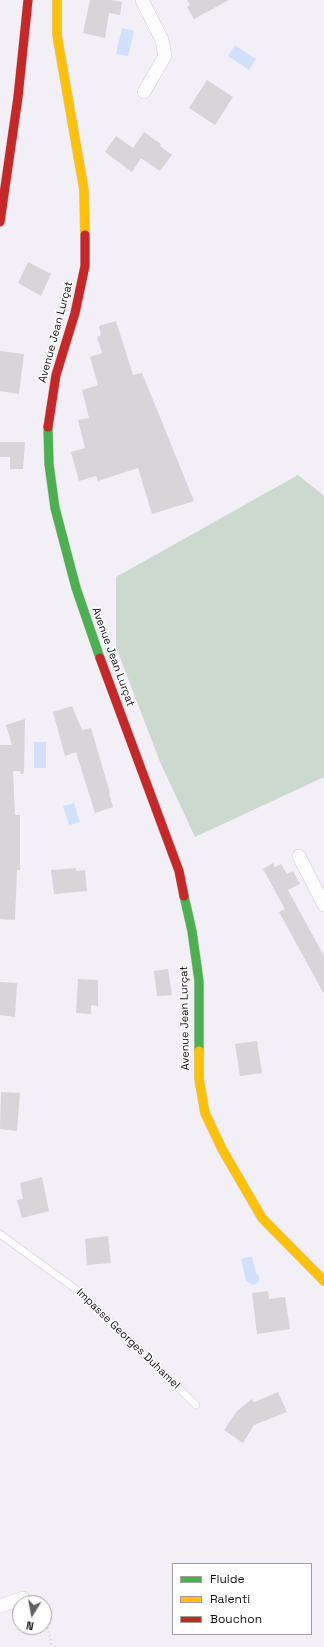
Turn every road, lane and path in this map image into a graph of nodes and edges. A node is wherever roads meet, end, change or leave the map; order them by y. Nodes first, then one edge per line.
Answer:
1 (28, 0) edge
2 (57, 0) edge
3 (142, 0) edge
4 (144, 92) dead end
5 (0, 222) edge
6 (299, 856) dead end
7 (324, 905) edge
8 (0, 1234) edge
9 (324, 1281) edge
10 (196, 1405) dead end
11 (12, 1602) edge
12 (0, 1606) edge
13 (49, 1635) edge
14 (52, 1647) edge

1 - 5 main road
2 - 9 main road, Avenue Jean Lurçat
3 - 4 street
6 - 7 street
8 - 10 lane, Impasse Georges Duhamel
11 - 12 street
13 - 14 path

